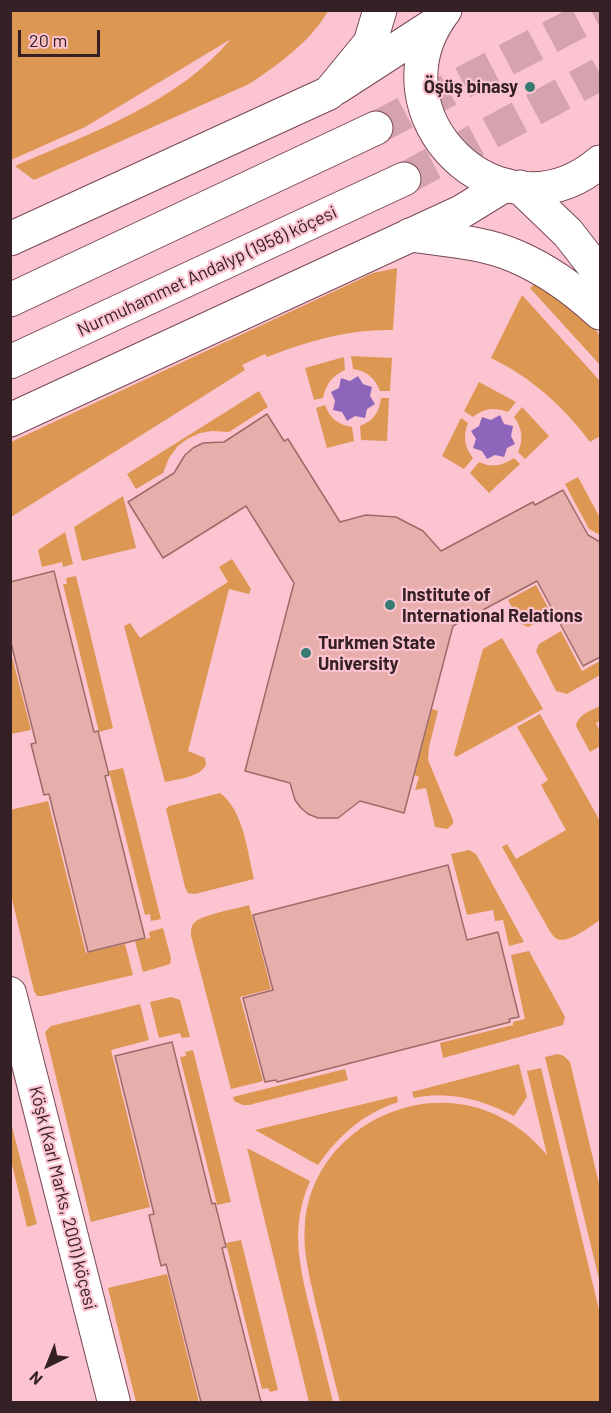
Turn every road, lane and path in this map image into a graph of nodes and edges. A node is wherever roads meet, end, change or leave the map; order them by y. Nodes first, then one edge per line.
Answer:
1 (380, 10) edge
2 (442, 14) edge
3 (329, 93) junction
4 (376, 128) tunnel mouth
5 (600, 162) edge
6 (404, 179) tunnel mouth
7 (513, 186) junction
8 (410, 235) junction
9 (10, 239) edge
10 (600, 274) edge
11 (10, 300) edge
12 (600, 313) edge
13 (10, 362) edge
14 (10, 420) edge
15 (10, 993) edge
16 (114, 1402) edge

1 - 3 main road
2 - 3 main road
2 - 7 main road
3 - 9 main road
4 - 11 main road
5 - 7 main road
6 - 13 main road, Nurmuhammet Andalyp (1958) köçesi
7 - 8 main road
7 - 10 main road
8 - 12 main road
8 - 14 main road
15 - 16 street, Köşk (Karl Marks, 2001) köçesi

